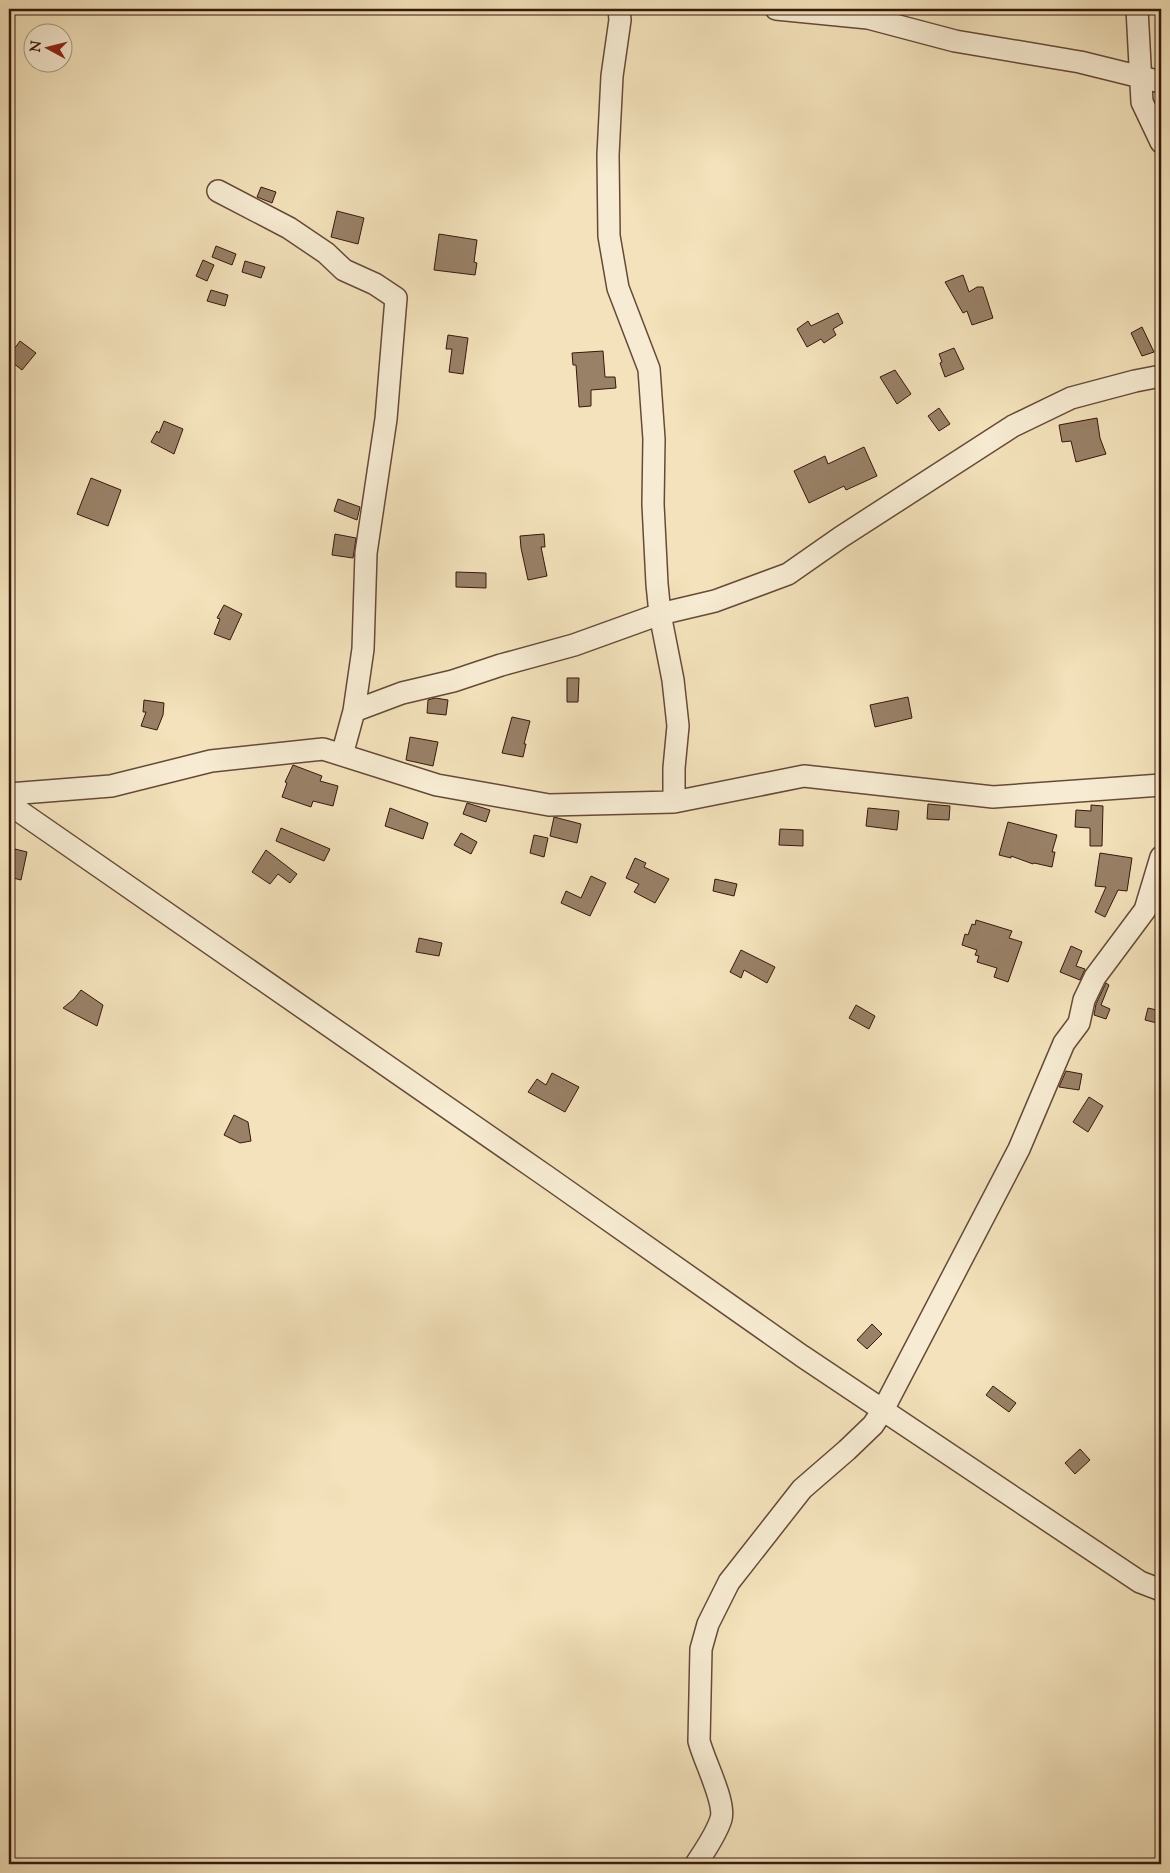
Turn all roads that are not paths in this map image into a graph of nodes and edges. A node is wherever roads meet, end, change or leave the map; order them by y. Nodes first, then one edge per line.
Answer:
1 (620, 9) edge
2 (776, 9) edge
3 (1136, 9) edge
4 (1151, 80) edge
5 (1161, 142) edge
6 (218, 191) dead end
7 (1161, 376) edge
8 (660, 614) junction
9 (354, 712) junction
10 (342, 755) junction
11 (1161, 785) edge
12 (9, 794) edge
13 (674, 802) junction
14 (9, 804) edge
15 (1161, 857) edge
16 (883, 1410) junction
17 (1161, 1590) edge
18 (696, 1864) edge

1 - 8 street
2 - 4 street
3 - 4 street
4 - 5 street
6 - 9 street
7 - 8 street
8 - 9 street
8 - 13 street
9 - 10 street
10 - 12 street
10 - 13 street
11 - 13 street
14 - 16 street
15 - 16 street
16 - 17 street
16 - 18 street

